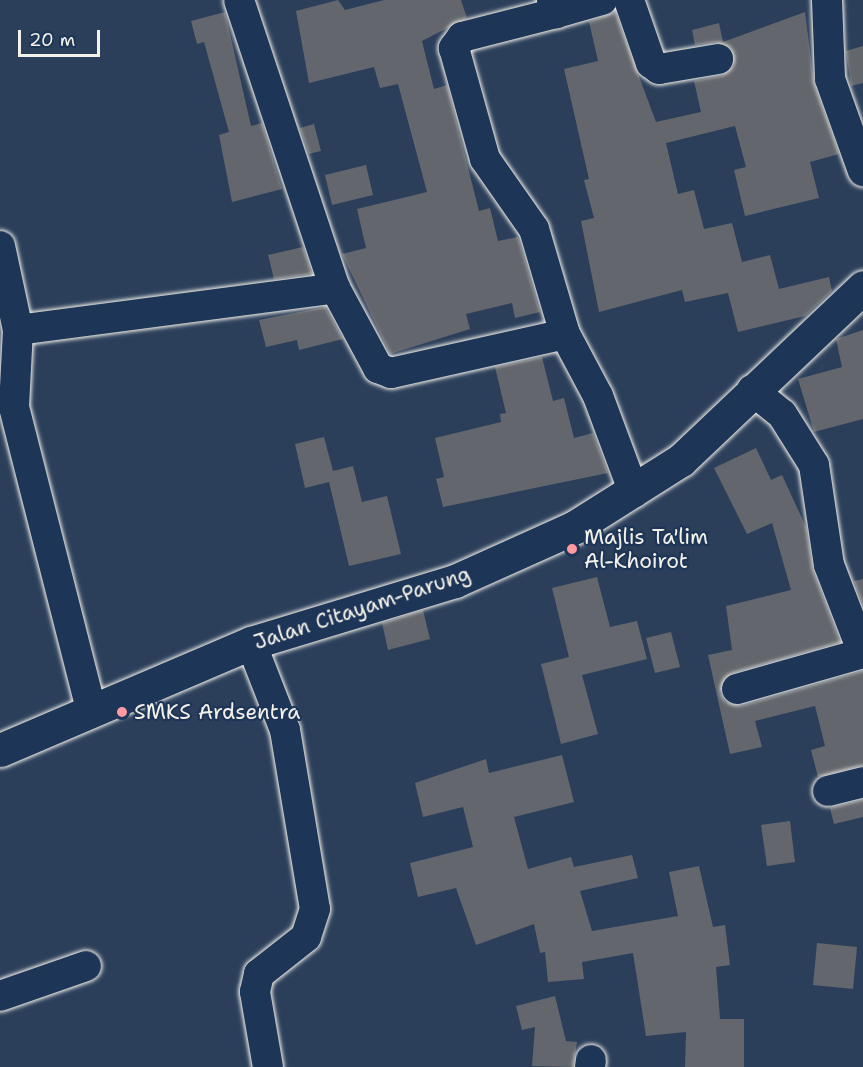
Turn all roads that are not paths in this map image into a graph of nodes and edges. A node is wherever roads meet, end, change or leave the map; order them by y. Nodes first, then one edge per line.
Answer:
1 (239, 0) edge
2 (602, 0) edge
3 (629, 0) edge
4 (827, 0) edge
5 (554, 6) edge
6 (718, 58) dead end
7 (863, 171) edge
8 (0, 246) edge
9 (863, 287) edge
10 (335, 288) junction
11 (18, 330) junction
12 (565, 334) junction
13 (752, 390) junction
14 (634, 493) junction
15 (251, 643) junction
16 (863, 653) edge
17 (737, 689) dead end
18 (92, 712) junction
19 (0, 750) edge
20 (863, 782) edge
21 (828, 791) dead end
22 (86, 966) dead end
23 (0, 996) edge
24 (268, 1067) edge

1 - 10 street
2 - 5 street
3 - 6 street
4 - 7 street
5 - 12 street
8 - 11 street
9 - 13 street, Jalan Citayam-Parung
10 - 11 street
10 - 12 street
11 - 18 street
12 - 14 street
13 - 14 street, Jalan Citayam-Parung
13 - 16 street
14 - 15 street, Jalan Citayam-Parung
15 - 18 street, Jalan Citayam-Parung
15 - 24 street
16 - 17 street
18 - 19 street, Jalan Citayam-Parung
20 - 21 street
22 - 23 street

